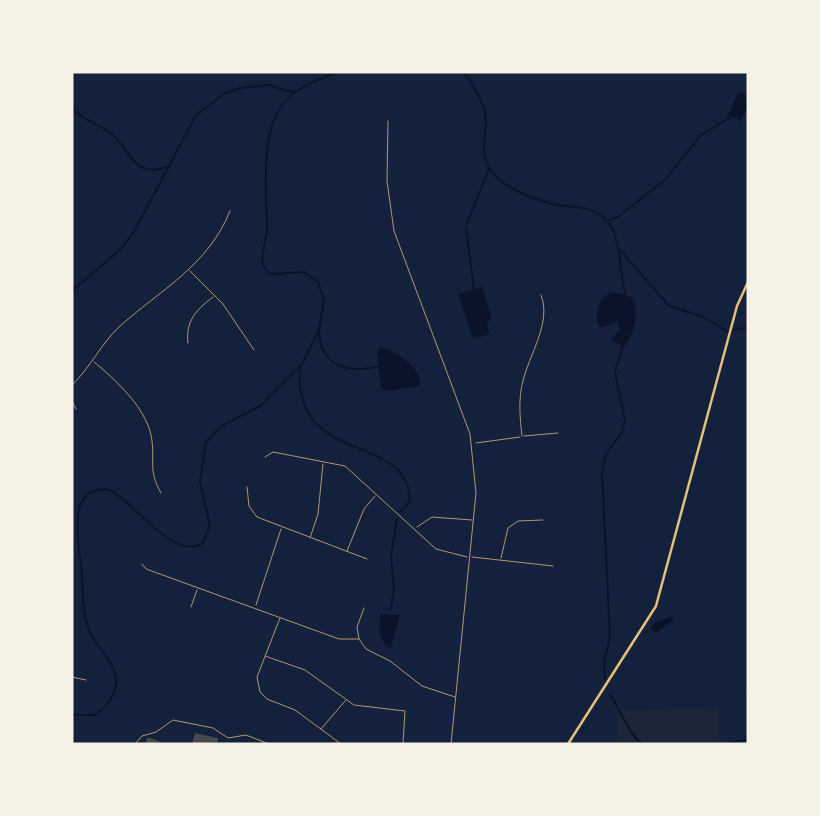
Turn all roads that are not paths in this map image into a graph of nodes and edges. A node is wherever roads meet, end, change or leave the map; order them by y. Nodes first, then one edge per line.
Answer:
1 (388, 121) dead end
2 (230, 211) dead end
3 (189, 269) junction
4 (748, 282) edge
5 (541, 295) dead end
6 (214, 296) junction
7 (188, 342) dead end
8 (254, 350) dead end
9 (93, 361) junction
10 (72, 385) edge
11 (72, 401) edge
12 (76, 410) dead end
13 (558, 433) dead end
14 (522, 436) junction
15 (473, 443) junction
16 (265, 457) dead end
17 (323, 461) junction
18 (247, 487) dead end
19 (161, 493) dead end
20 (377, 495) junction
21 (474, 520) junction
22 (542, 520) dead end
23 (281, 527) junction
24 (415, 528) junction
25 (310, 538) junction
26 (347, 551) junction
27 (470, 557) junction
28 (367, 559) dead end
29 (500, 560) junction
30 (142, 564) dead end
31 (553, 566) dead end
32 (198, 588) junction
33 (191, 607) dead end
34 (255, 607) junction
35 (364, 608) dead end
36 (280, 618) junction
37 (359, 639) junction
38 (265, 656) junction
39 (72, 677) edge
40 (86, 680) dead end
41 (748, 690) edge
42 (747, 693) edge
43 (456, 698) junction
44 (346, 700) junction
45 (320, 730) junction
46 (135, 744) edge
47 (269, 744) edge
48 (341, 744) edge
49 (402, 744) edge
50 (451, 744) edge
51 (568, 744) edge

1 - 15 street
2 - 3 street
3 - 6 street
3 - 9 street
4 - 51 highway
5 - 14 street
6 - 7 street
6 - 8 street
9 - 10 street
9 - 19 street
11 - 12 street
13 - 14 street
14 - 15 street
15 - 21 street
16 - 17 street
17 - 20 street
17 - 25 street
18 - 23 street
20 - 24 street
20 - 26 street
21 - 24 street
21 - 27 street
22 - 29 street
23 - 25 street
23 - 34 street
24 - 27 street
25 - 26 street
26 - 28 street
27 - 29 street
27 - 43 street
29 - 31 street
30 - 32 street
32 - 33 street
32 - 34 street
34 - 36 street
35 - 37 street
36 - 37 street
36 - 38 street
37 - 43 street
38 - 44 street
38 - 45 street
39 - 40 street
41 - 42 street
43 - 50 street
44 - 45 street
44 - 49 street
45 - 48 street
46 - 47 street

